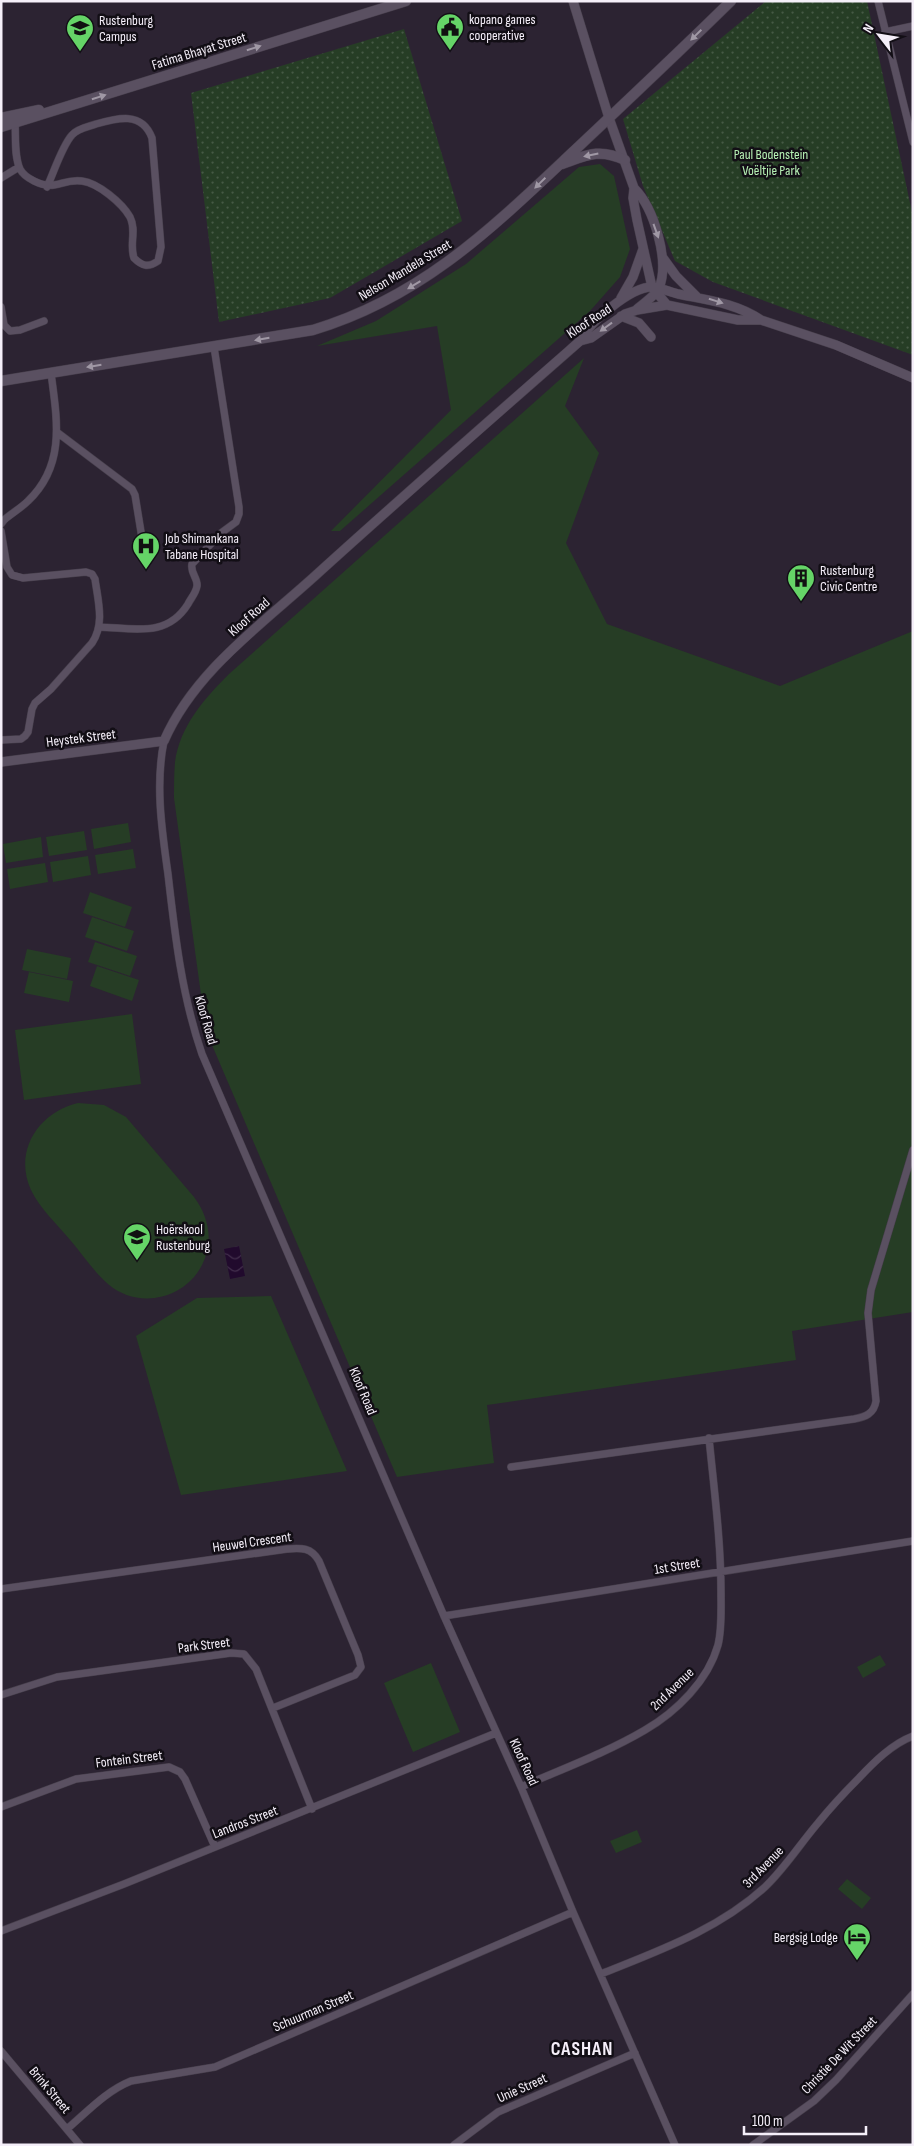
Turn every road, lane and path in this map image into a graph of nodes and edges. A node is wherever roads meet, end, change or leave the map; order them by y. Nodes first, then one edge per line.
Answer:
1 (406, 1) edge
2 (573, 1) edge
3 (731, 1) edge
4 (878, 1) edge
5 (913, 26) edge
6 (885, 32) junction
7 (53, 111) junction
8 (1, 118) edge
9 (609, 118) junction
10 (16, 123) junction
11 (1, 126) edge
12 (913, 142) edge
13 (625, 160) junction
14 (558, 166) junction
15 (19, 168) junction
16 (1, 178) edge
17 (47, 187) junction
18 (634, 188) junction
19 (644, 248) junction
20 (663, 258) junction
21 (655, 289) junction
22 (697, 297) junction
23 (618, 303) junction
24 (667, 306) junction
25 (1, 307) edge
26 (637, 310) junction
27 (621, 316) junction
28 (761, 320) junction
29 (44, 321) dead end
30 (651, 337) dead end
31 (580, 341) junction
32 (214, 347) junction
33 (51, 373) junction
34 (913, 378) edge
35 (1, 381) edge
36 (58, 433) junction
37 (1, 524) edge
38 (1, 531) edge
39 (142, 538) dead end
40 (100, 628) junction
41 (1, 740) edge
42 (164, 741) junction
43 (1, 762) edge
44 (913, 1150) edge
45 (709, 1438) junction
46 (511, 1467) dead end
47 (913, 1541) edge
48 (721, 1572) junction
49 (1, 1590) edge
50 (444, 1616) junction
51 (1, 1695) edge
52 (273, 1708) junction
53 (496, 1733) junction
54 (913, 1736) edge
55 (521, 1787) junction
56 (1, 1807) edge
57 (312, 1809) junction
58 (215, 1847) junction
59 (573, 1912) junction
60 (1, 1931) edge
61 (601, 1974) junction
62 (913, 1994) edge
63 (1, 2051) edge
64 (635, 2054) junction
65 (67, 2129) junction
66 (80, 2145) edge
67 (454, 2145) edge
68 (676, 2145) edge
69 (753, 2145) edge

7 -> 1 main road, Fatima Bhayat Street
2 - 9 street
3 -> 9 main road, Nelson Mandela Street
4 - 6 street
5 - 6 street
6 - 12 street
7 - 8 main road
7 - 10 main road, Fatima Bhayat Street
9 - 13 street
9 - 14 main road, Nelson Mandela Street
10 - 11 main road, Fatima Bhayat Street
10 - 15 street
13 -> 14 main road
13 - 18 street
14 -> 32 main road, Nelson Mandela Street
15 - 16 street
15 - 17 street
17 - 17 street
18 - 19 street
18 -> 20 street
19 - 21 street
19 - 23 street
20 - 21 street
20 - 22 street
21 - 22 street
21 - 23 street
21 - 24 street
21 - 26 street
22 -> 28 street
23 - 31 street
24 - 26 street, Kloof Road
24 - 28 street, Kloof Road
25 - 29 street
26 - 27 street, Kloof Road
27 - 30 street
27 -> 31 street, Kloof Road
28 - 34 street, Kloof Road
31 - 42 street, Kloof Road
32 -> 33 main road, Nelson Mandela Street
32 - 40 street
33 - 35 main road, Nelson Mandela Street
33 - 36 street
36 - 37 street
36 - 39 street
38 - 40 street
40 - 41 street
42 - 43 street, Heystek Street
42 - 50 street, Kloof Road
44 - 45 street
45 - 46 street
45 - 48 street, 2nd Avenue
47 - 48 street, 1st Street
48 - 50 street, 1st Street
48 - 55 street, 2nd Avenue
49 - 52 street, Heuwel Crescent
50 - 53 street, Kloof Road
51 - 52 street, Park Street
52 - 57 street, Park Street
53 - 55 street, Kloof Road
53 - 57 street, Landros Street
54 - 61 street, 3rd Avenue
55 - 59 street, Kloof Road
56 - 58 street, Fontein Street
57 - 58 street, Landros Street
58 - 60 street, Landros Street
59 - 61 street, Kloof Road
59 - 65 street, Schuurman Street
61 - 64 street, Kloof Road
62 - 69 street, Christie De Wit Street
63 - 65 street, Brink Street
64 - 67 street, Unie Street
64 - 68 street, Kloof Road
65 - 66 street, Brink Street

